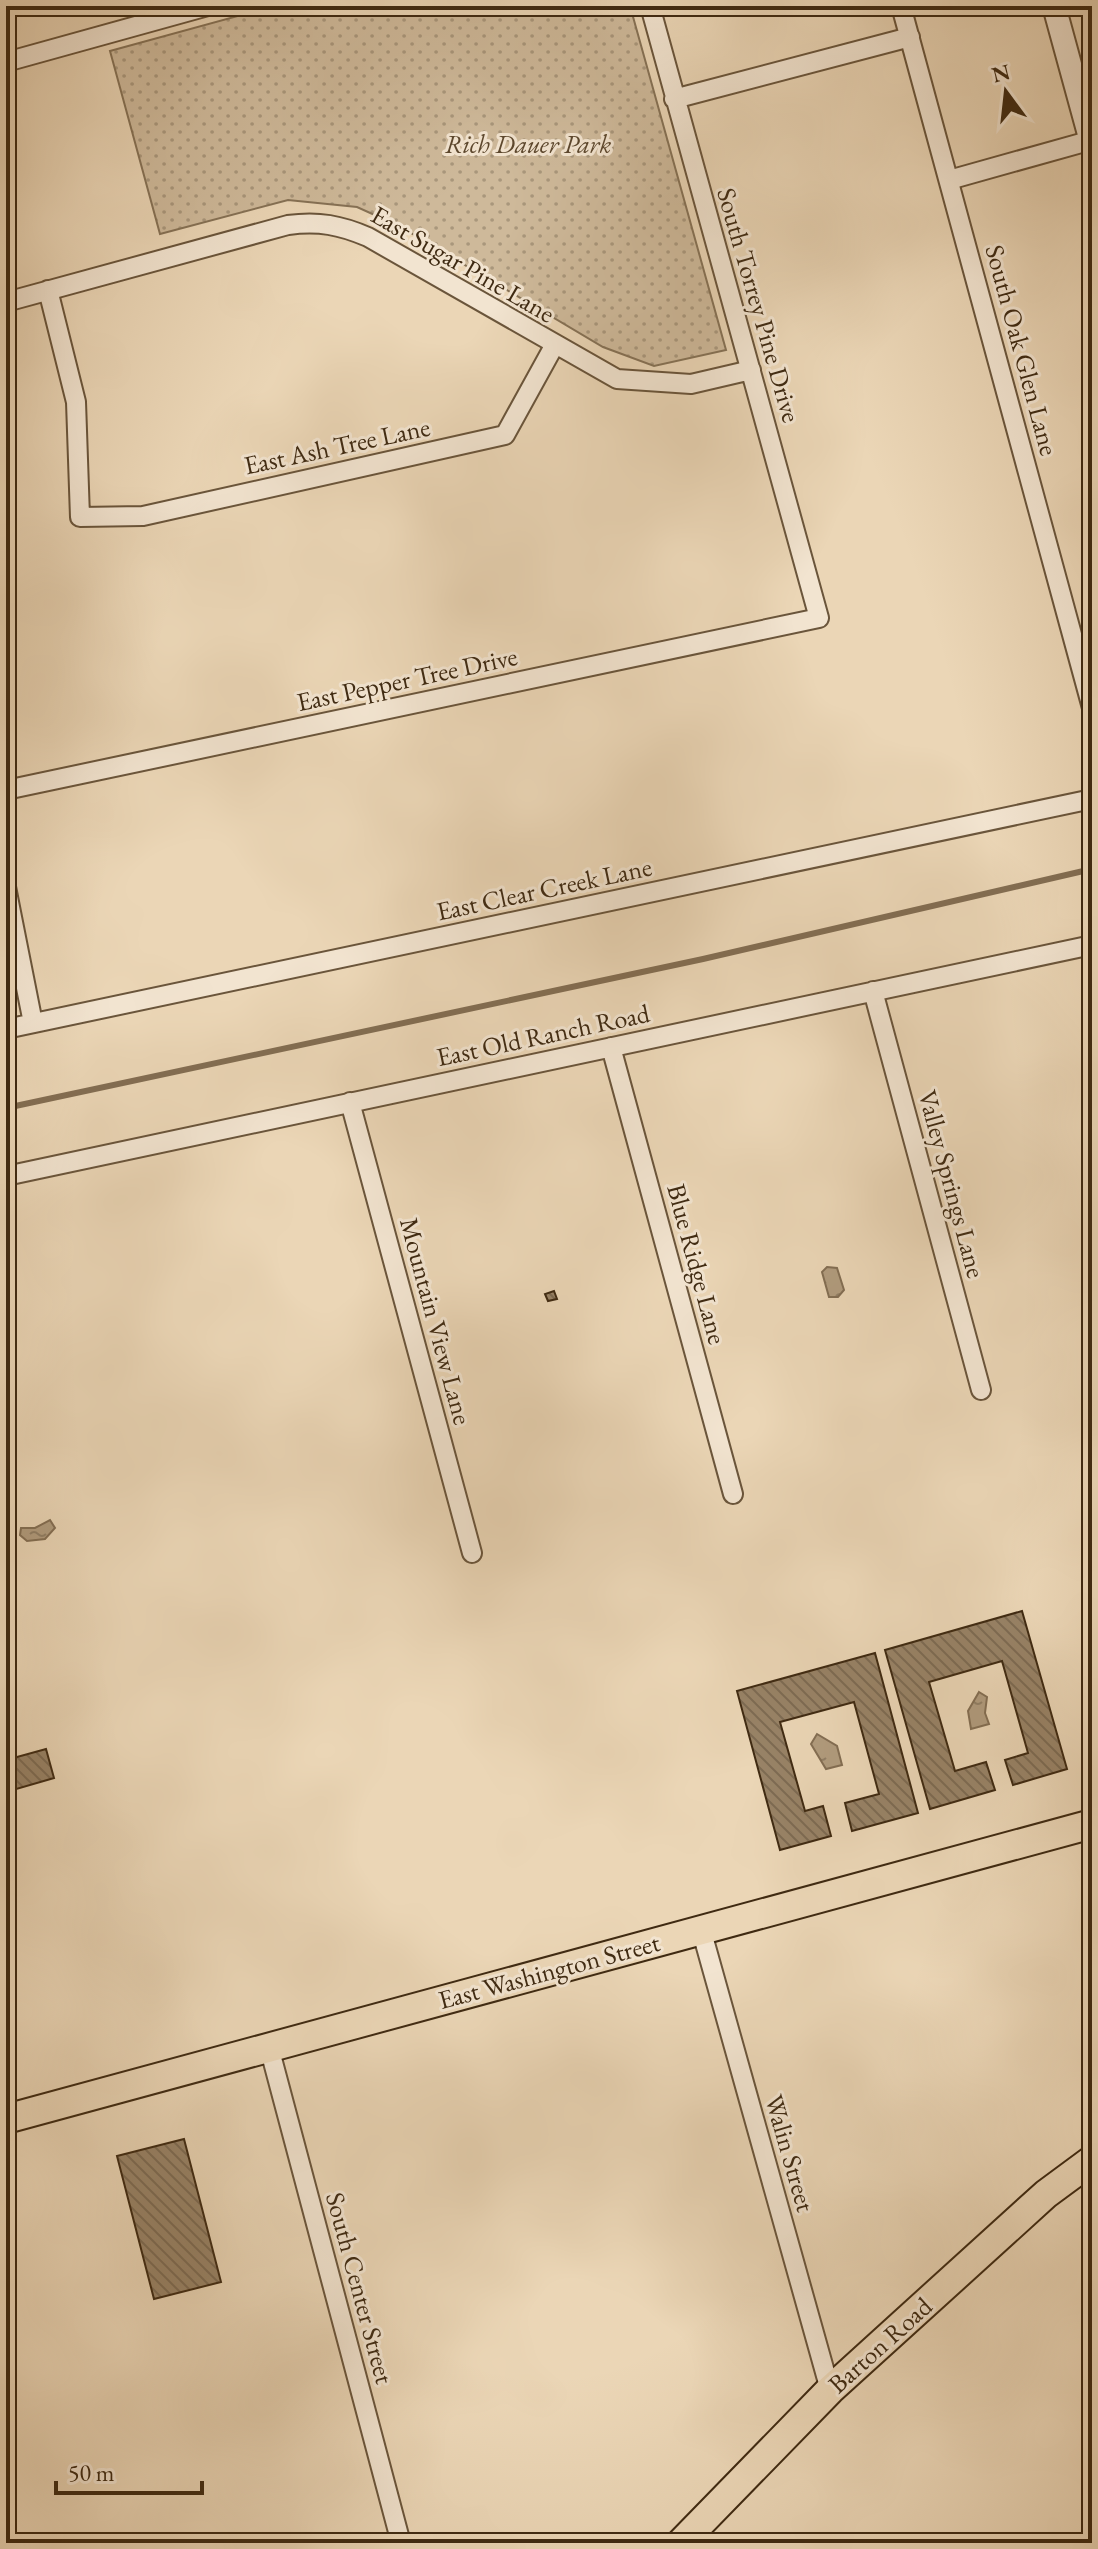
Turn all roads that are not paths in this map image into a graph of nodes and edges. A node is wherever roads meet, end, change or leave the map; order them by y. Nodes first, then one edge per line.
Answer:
1 (208, 6) edge
2 (650, 6) edge
3 (901, 6) edge
4 (1054, 6) edge
5 (910, 37) junction
6 (6, 62) edge
7 (674, 99) junction
8 (1092, 142) edge
9 (949, 180) junction
10 (48, 290) junction
11 (6, 302) edge
12 (554, 346) junction
13 (751, 370) junction
14 (819, 618) joint
15 (1092, 708) edge
16 (6, 790) edge
17 (1092, 799) edge
18 (6, 887) edge
19 (1092, 945) edge
20 (873, 991) junction
21 (33, 1023) junction
22 (6, 1029) edge
23 (611, 1047) junction
24 (350, 1102) junction
25 (6, 1176) edge
26 (981, 1390) dead end
27 (733, 1494) dead end
28 (472, 1553) dead end
29 (1092, 1824) edge
30 (701, 1929) junction
31 (269, 2047) junction
32 (6, 2119) edge
33 (1092, 2160) edge
34 (830, 2390) junction
35 (401, 2543) edge
36 (681, 2543) edge

1 - 6 street
2 - 7 street, South Torrey Pine Drive
3 - 5 street, South Oak Glen Lane
4 - 8 street
5 - 7 street
5 - 9 street, South Oak Glen Lane
7 - 13 street, South Torrey Pine Drive
8 - 9 street
9 - 15 street, South Oak Glen Lane
10 - 11 street, East Sugar Pine Lane
10 - 12 street, East Sugar Pine Lane
10 - 12 street, East Ash Tree Lane
12 - 13 street, East Sugar Pine Lane
13 - 14 street, South Torrey Pine Drive
14 - 16 street, East Pepper Tree Drive
17 - 21 street, East Clear Creek Lane
18 - 21 street
19 - 20 street, East Old Ranch Road
20 - 23 street, East Old Ranch Road
20 - 26 street, Valley Springs Lane
21 - 22 street, East Clear Creek Lane
23 - 24 street, East Old Ranch Road
23 - 27 street, Blue Ridge Lane
24 - 25 street, East Old Ranch Road
24 - 28 street, Mountain View Lane
29 - 30 main road, East Washington Street
30 - 31 main road, East Washington Street
30 - 34 street, Walin Street
31 - 32 main road, East Washington Street
31 - 35 street, South Center Street
33 - 34 main road, Barton Road
34 - 36 main road, Barton Road

